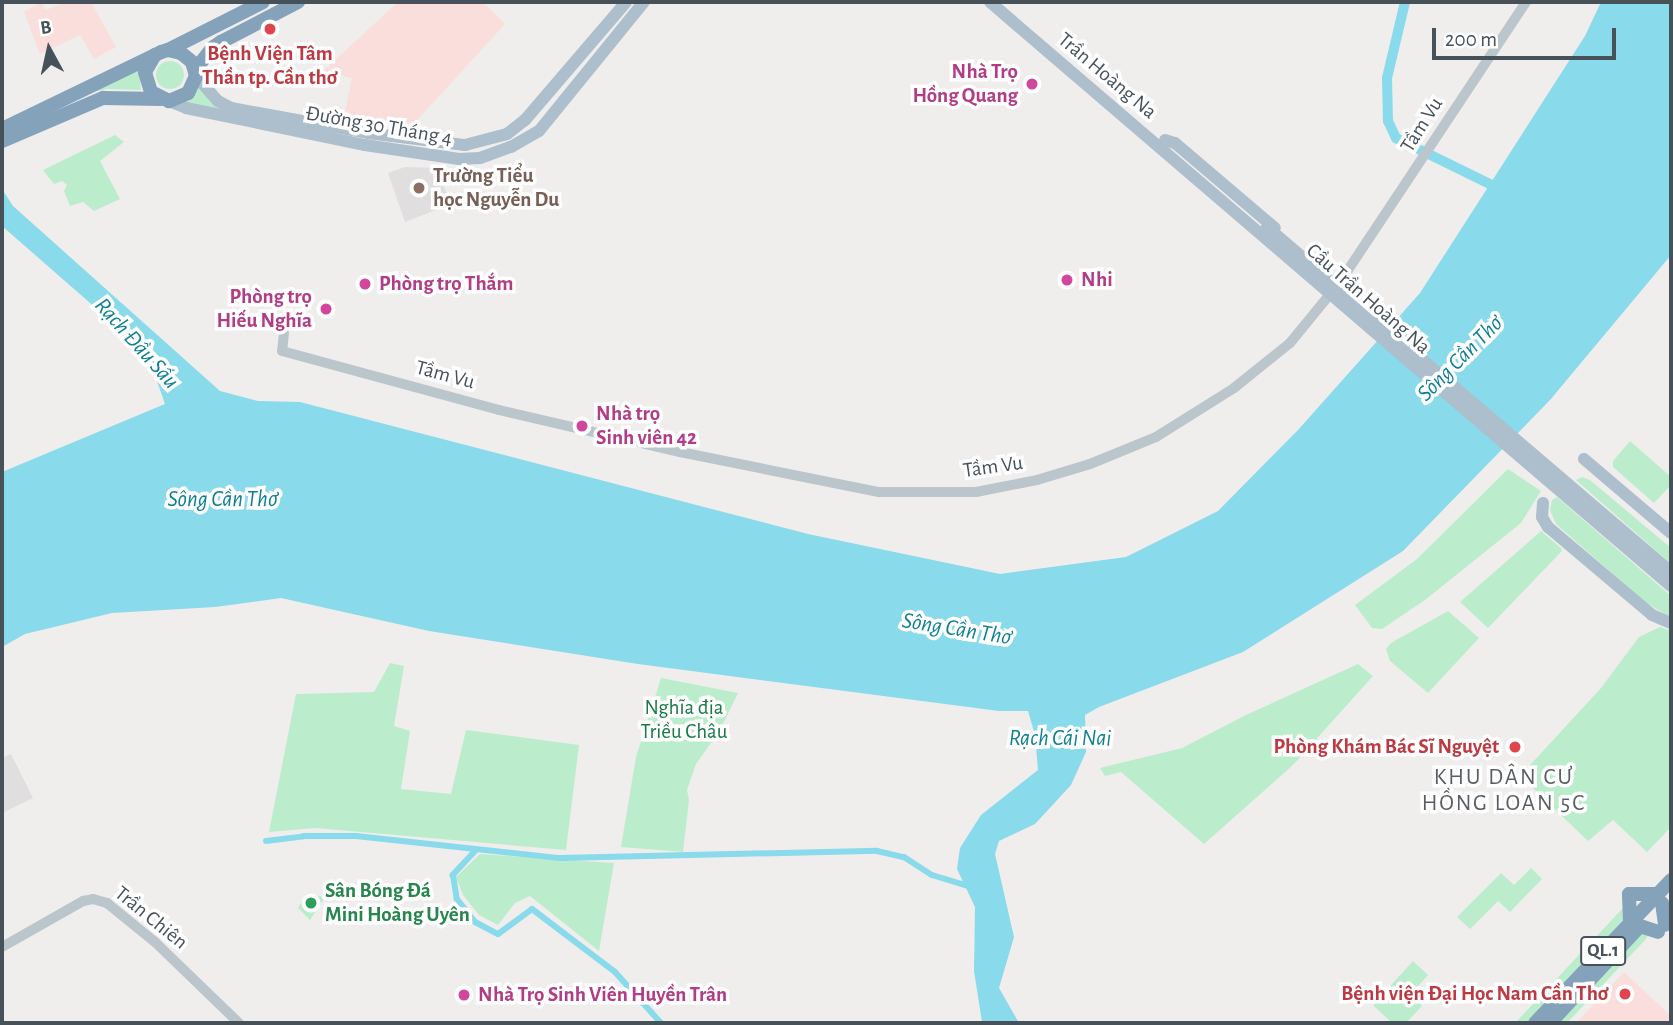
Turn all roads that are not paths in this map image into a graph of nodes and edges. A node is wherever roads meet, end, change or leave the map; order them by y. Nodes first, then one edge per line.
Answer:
1 (263, 2) edge
2 (298, 2) edge
3 (626, 2) edge
4 (644, 2) edge
5 (990, 2) edge
6 (1003, 2) edge
7 (1527, 2) edge
8 (162, 53) junction
9 (1059, 56) junction
10 (195, 73) junction
11 (166, 100) junction
12 (69, 104) junction
13 (2, 130) edge
14 (367, 139) junction
15 (2, 141) edge
16 (1166, 146) junction
17 (1340, 282) junction
18 (1329, 295) junction
19 (284, 333) dead end
20 (1584, 459) dead end
21 (1543, 503) dead end
22 (1671, 533) edge
23 (1671, 572) edge
24 (1671, 586) edge
25 (1671, 623) edge
26 (1671, 880) edge
27 (1664, 897) edge
28 (1635, 924) junction
29 (2, 947) edge
30 (239, 1023) edge
31 (1535, 1023) edge
32 (1550, 1023) edge

1 - 8 highway
2 - 10 highway
3 - 14 main road, Đường 30 Tháng 4
4 - 14 main road, Đường 30 Tháng 4
5 - 9 main road, Trần Hoàng Na
6 - 9 main road, Trần Hoàng Na
7 - 17 street, Tầm Vu
8 - 10 highway
8 - 11 highway
8 - 12 highway
9 - 16 main road, Trần Hoàng Na
10 - 11 highway
10 - 14 main road, Đường 30 Tháng 4
11 - 12 highway
11 - 14 main road, Đường 30 Tháng 4
12 - 13 highway
12 - 15 highway
16 - 17 main road
16 - 18 main road
16 - 23 main road, Cầu Trần Hoàng Na
16 - 24 main road, Cầu Trần Hoàng Na
17 - 18 street, Tầm Vu
18 - 19 street, Tầm Vu
20 - 22 main road
21 - 25 main road
26 - 27 highway, QL.1
27 - 28 highway, QL.1
27 - 28 highway
27 - 28 highway
28 - 31 highway, QL.1
28 - 32 highway, QL.1
29 - 30 street, Trần Chiên

